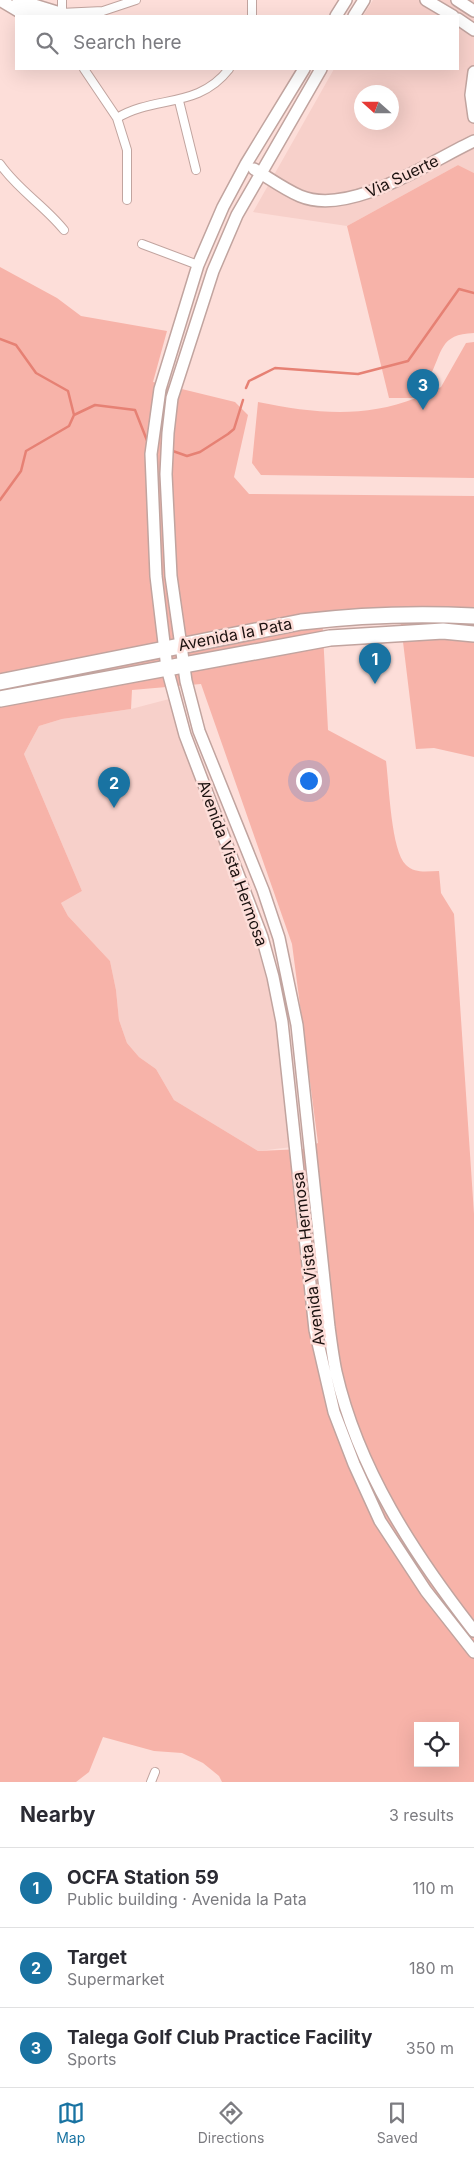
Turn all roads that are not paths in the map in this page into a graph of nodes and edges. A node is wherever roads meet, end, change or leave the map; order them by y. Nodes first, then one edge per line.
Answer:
1 (0, 0) edge
2 (18, 0) edge
3 (62, 0) edge
4 (136, 0) edge
5 (252, 0) edge
6 (346, 0) edge
7 (364, 0) edge
8 (426, 0) edge
9 (457, 0) edge
10 (474, 11) edge
11 (38, 15) edge
12 (57, 15) edge
13 (252, 15) edge
14 (337, 15) edge
15 (355, 15) edge
16 (451, 15) edge
17 (459, 20) edge
18 (474, 30) edge
19 (85, 70) edge
20 (228, 70) edge
21 (303, 70) edge
22 (320, 70) edge
23 (474, 72) edge
24 (180, 101) junction
25 (474, 117) edge
26 (117, 118) junction
27 (474, 141) edge
28 (0, 164) edge
29 (246, 164) junction
30 (196, 170) dead end
31 (260, 172) junction
32 (128, 200) dead end
33 (64, 230) dead end
34 (142, 244) dead end
35 (198, 265) junction
36 (474, 616) edge
37 (474, 634) edge
38 (172, 646) junction
39 (175, 666) junction
40 (0, 682) edge
41 (0, 699) edge
42 (474, 1631) edge
43 (474, 1652) edge
44 (155, 1772) dead end
45 (151, 1782) edge

1 - 11 main road
2 - 12 main road
3 - 12 street
4 - 12 street
5 - 13 street
6 - 14 main road
7 - 15 main road
8 - 16 main road
9 - 10 main road
17 - 18 main road
19 - 26 street
20 - 24 street
21 - 29 main road, Avenida Vista Hermosa
22 - 31 main road, Avenida Vista Hermosa
23 - 25 main road
24 - 26 street
24 - 30 street
26 - 32 street
27 - 31 main road, Via Suerte
28 - 33 street
29 - 31 main road, Via Suerte
29 - 35 main road, Avenida Vista Hermosa
31 - 38 main road, Avenida Vista Hermosa
34 - 35 street
35 - 38 main road, Avenida Vista Hermosa
36 - 38 highway, Avenida la Pata
37 - 39 highway, Avenida la Pata
38 - 39 main road, Avenida Vista Hermosa
38 - 40 highway, Avenida la Pata
39 - 41 highway, Avenida la Pata
39 - 42 main road, Avenida Vista Hermosa
39 - 43 main road, Avenida Vista Hermosa
44 - 45 street

